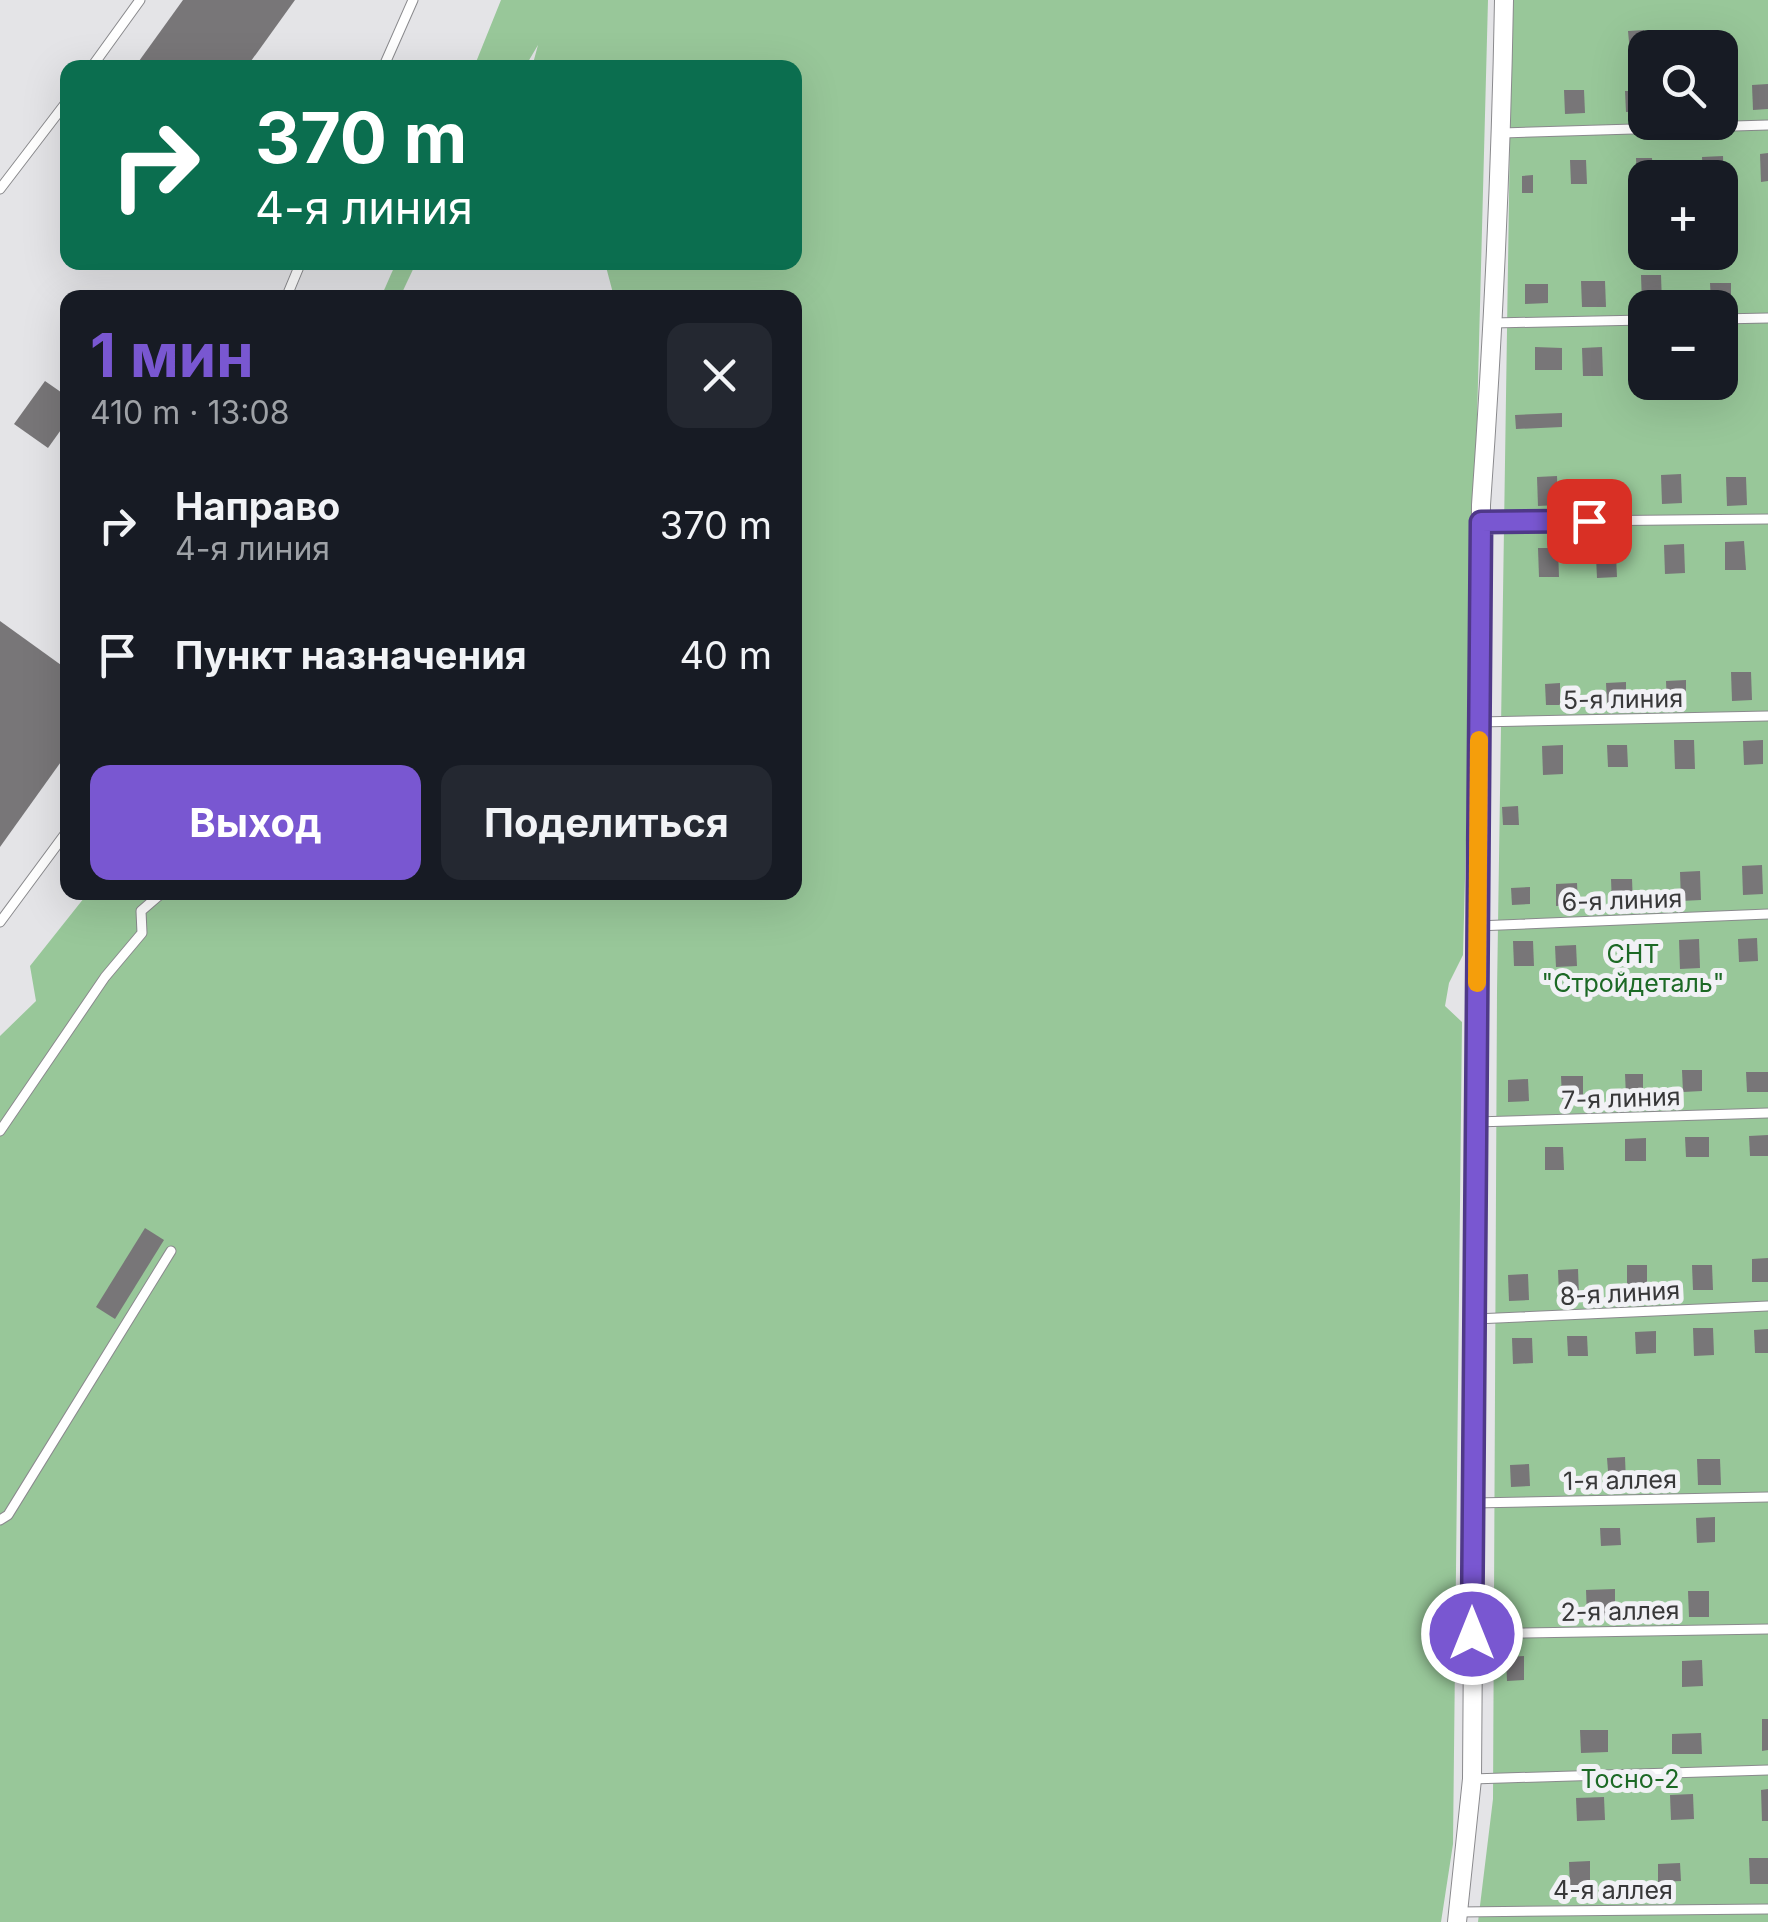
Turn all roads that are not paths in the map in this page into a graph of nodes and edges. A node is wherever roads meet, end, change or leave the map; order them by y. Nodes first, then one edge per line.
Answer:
1 (140, 0) edge
2 (412, 0) edge
3 (1504, 0) edge
4 (97, 60) edge
5 (386, 60) edge
6 (60, 110) edge
7 (1768, 125) edge
8 (1502, 133) junction
9 (0, 189) edge
10 (1768, 318) edge
11 (1738, 319) edge
12 (1628, 320) edge
13 (1494, 323) junction
14 (1768, 518) edge
15 (1481, 522) junction
16 (1768, 716) edge
17 (1479, 722) junction
18 (60, 841) edge
19 (154, 900) edge
20 (1768, 914) edge
21 (0, 922) edge
22 (1478, 926) junction
23 (1768, 1113) edge
24 (1476, 1122) junction
25 (0, 1130) edge
26 (171, 1251) dead end
27 (1768, 1306) edge
28 (1474, 1319) junction
29 (1768, 1497) edge
30 (1473, 1503) junction
31 (0, 1520) edge
32 (1768, 1629) edge
33 (1472, 1634) junction
34 (1768, 1770) edge
35 (1472, 1779) junction
36 (1768, 1909) edge
37 (1458, 1917) edge

1 - 4 lane
2 - 5 lane
3 - 8 street
6 - 9 lane
7 - 8 lane
8 - 13 street
10 - 11 lane
12 - 13 lane
13 - 15 street
14 - 15 lane
15 - 17 street
16 - 17 lane, 5-я линия
17 - 22 street
18 - 21 lane
19 - 25 lane
20 - 22 lane, 6-я линия
22 - 24 street
23 - 24 lane, 7-я линия
24 - 28 street
26 - 31 lane
27 - 28 lane, 8-я линия
28 - 30 street
29 - 30 lane, 1-я аллея
30 - 33 street
32 - 33 lane, 2-я аллея
33 - 35 street
34 - 35 lane
35 - 37 street
36 - 37 lane, 4-я аллея

